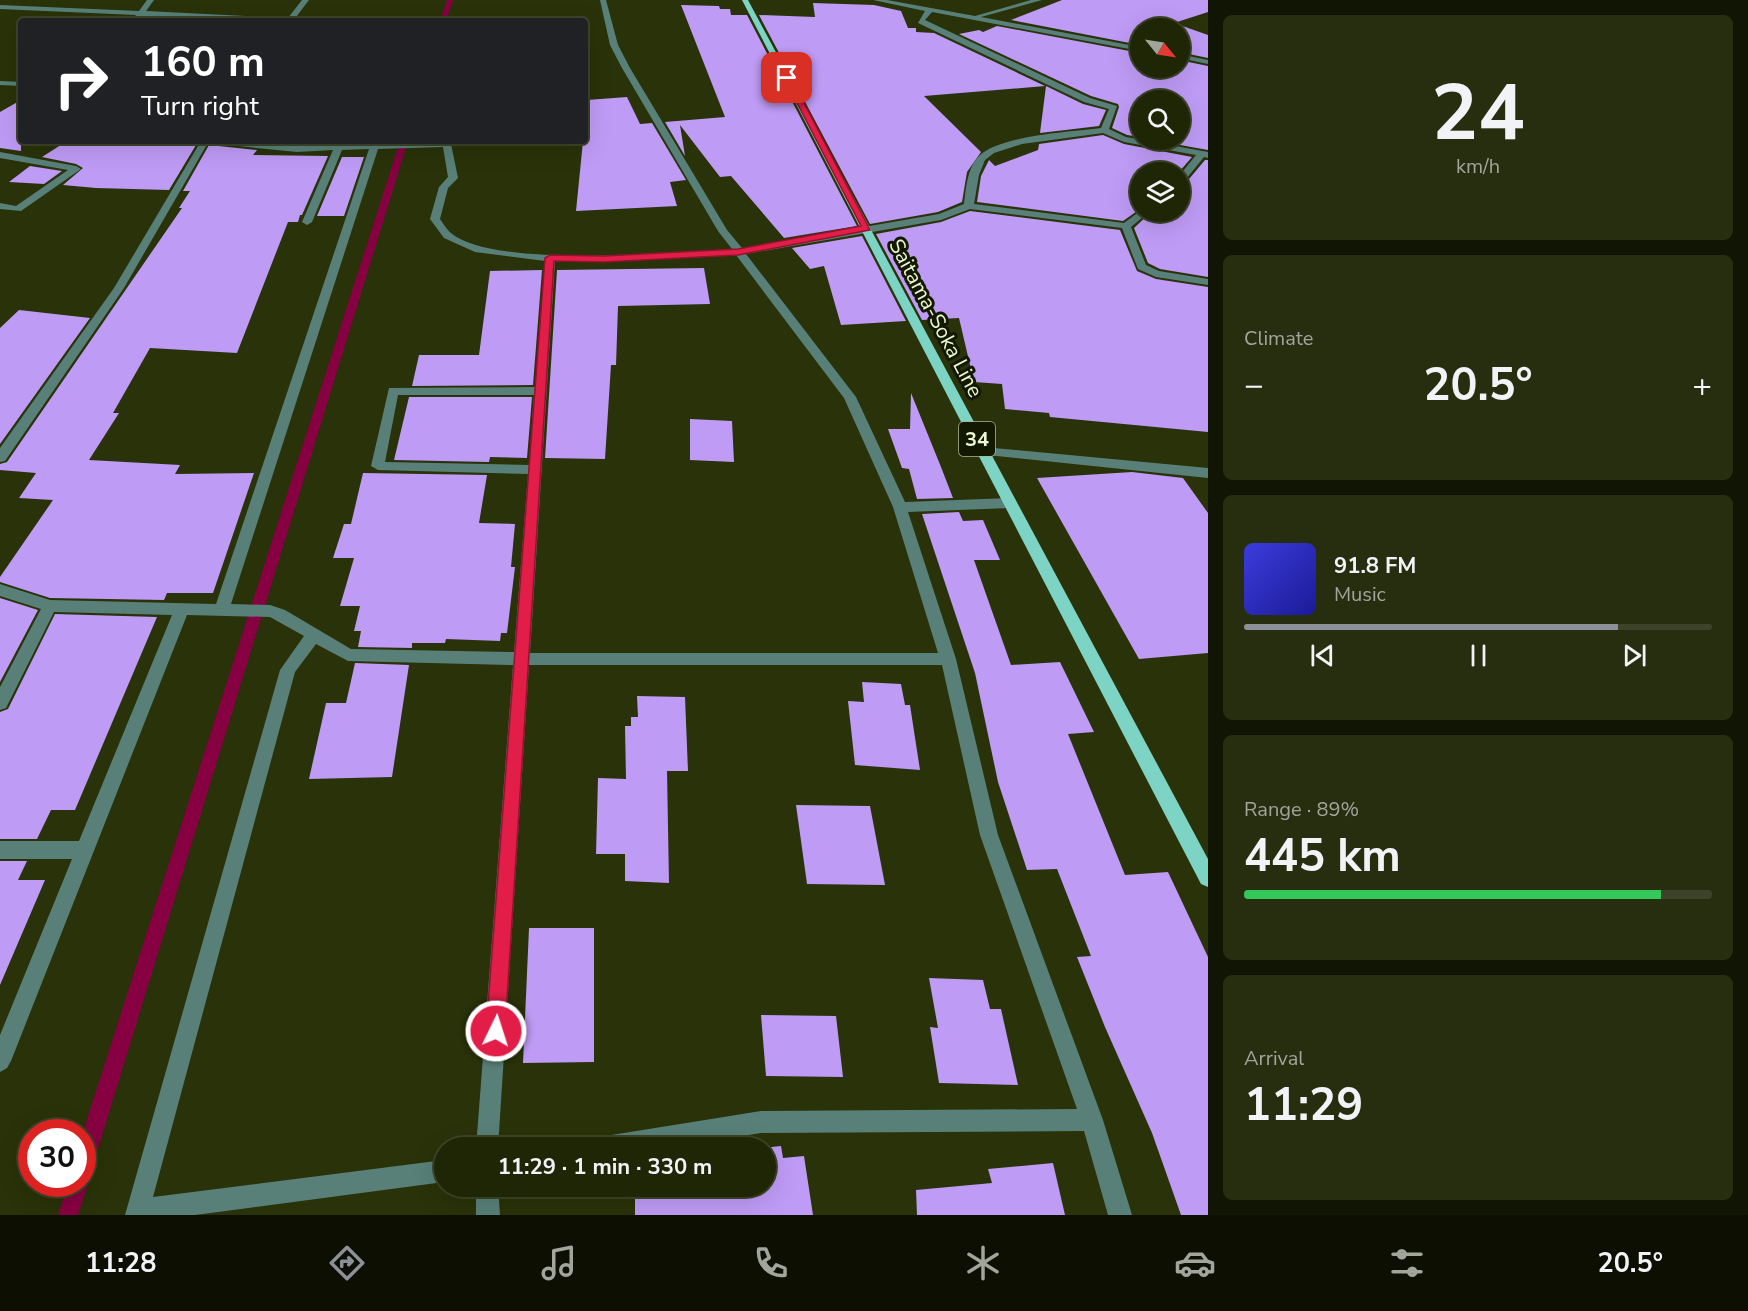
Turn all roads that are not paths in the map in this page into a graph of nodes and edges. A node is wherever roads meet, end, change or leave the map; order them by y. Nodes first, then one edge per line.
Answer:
1 (151, 0) edge
2 (306, 0) edge
3 (603, 0) edge
4 (745, 0) edge
5 (876, 0) edge
6 (1039, 0) edge
7 (0, 7) edge
8 (930, 10) junction
9 (137, 18) edge
10 (292, 18) edge
11 (973, 18) junction
12 (1130, 47) edge
13 (1190, 58) edge
14 (1208, 62) edge
15 (0, 83) edge
16 (18, 84) edge
17 (1104, 130) junction
18 (203, 144) edge
19 (248, 144) edge
20 (385, 144) edge
21 (448, 144) edge
22 (375, 145) junction
23 (339, 147) junction
24 (1205, 154) edge
25 (0, 155) edge
26 (1190, 170) edge
27 (0, 206) edge
28 (969, 206) junction
29 (308, 222) dead end
30 (1131, 222) edge
31 (1126, 226) junction
32 (867, 228) junction
33 (738, 252) junction
34 (550, 258) junction
35 (1208, 282) edge
36 (541, 391) junction
37 (983, 451) junction
38 (0, 458) edge
39 (536, 470) junction
40 (1208, 473) edge
41 (1010, 503) junction
42 (900, 507) junction
43 (0, 590) edge
44 (50, 606) junction
45 (181, 610) junction
46 (221, 611) junction
47 (314, 635) junction
48 (523, 659) junction
49 (948, 659) junction
50 (0, 703) edge
51 (0, 849) edge
52 (85, 850) junction
53 (1208, 878) edge
54 (0, 1061) edge
55 (1092, 1120) junction
56 (488, 1137) edge
57 (668, 1137) edge
58 (434, 1172) edge
59 (487, 1197) edge
60 (137, 1213) edge
61 (488, 1215) edge
62 (1120, 1215) edge

1 - 9 street
2 - 10 street
3 - 33 street
4 - 32 main road, Saitama-Soka Line / 34
5 - 8 street
6 - 11 street
7 - 9 street
8 - 11 street
8 - 17 street
11 - 12 street
13 - 14 street
15 - 16 street
17 - 24 street
17 - 28 street
18 - 38 street
19 - 23 street
20 - 22 street
21 - 34 street
22 - 23 street
22 - 46 street
23 - 29 street
24 - 26 street
25 - 27 street
28 - 31 street
28 - 32 street
30 - 31 street
31 - 35 street
32 - 33 street
32 - 37 main road, Saitama-Soka Line / 34
33 - 34 street
33 - 42 street
34 - 36 street
36 - 39 street
36 - 39 street
37 - 40 street
37 - 41 main road, Saitama-Soka Line / 34
39 - 48 street
41 - 42 street
41 - 53 main road, Saitama-Soka Line / 34
42 - 49 street
43 - 44 street
44 - 45 street
44 - 50 street
45 - 46 street
45 - 52 street
46 - 47 street
47 - 48 street
47 - 60 street
48 - 49 street
48 - 56 street
49 - 55 street
51 - 52 street
52 - 54 street
55 - 57 street
55 - 62 street
58 - 60 street
59 - 61 street

